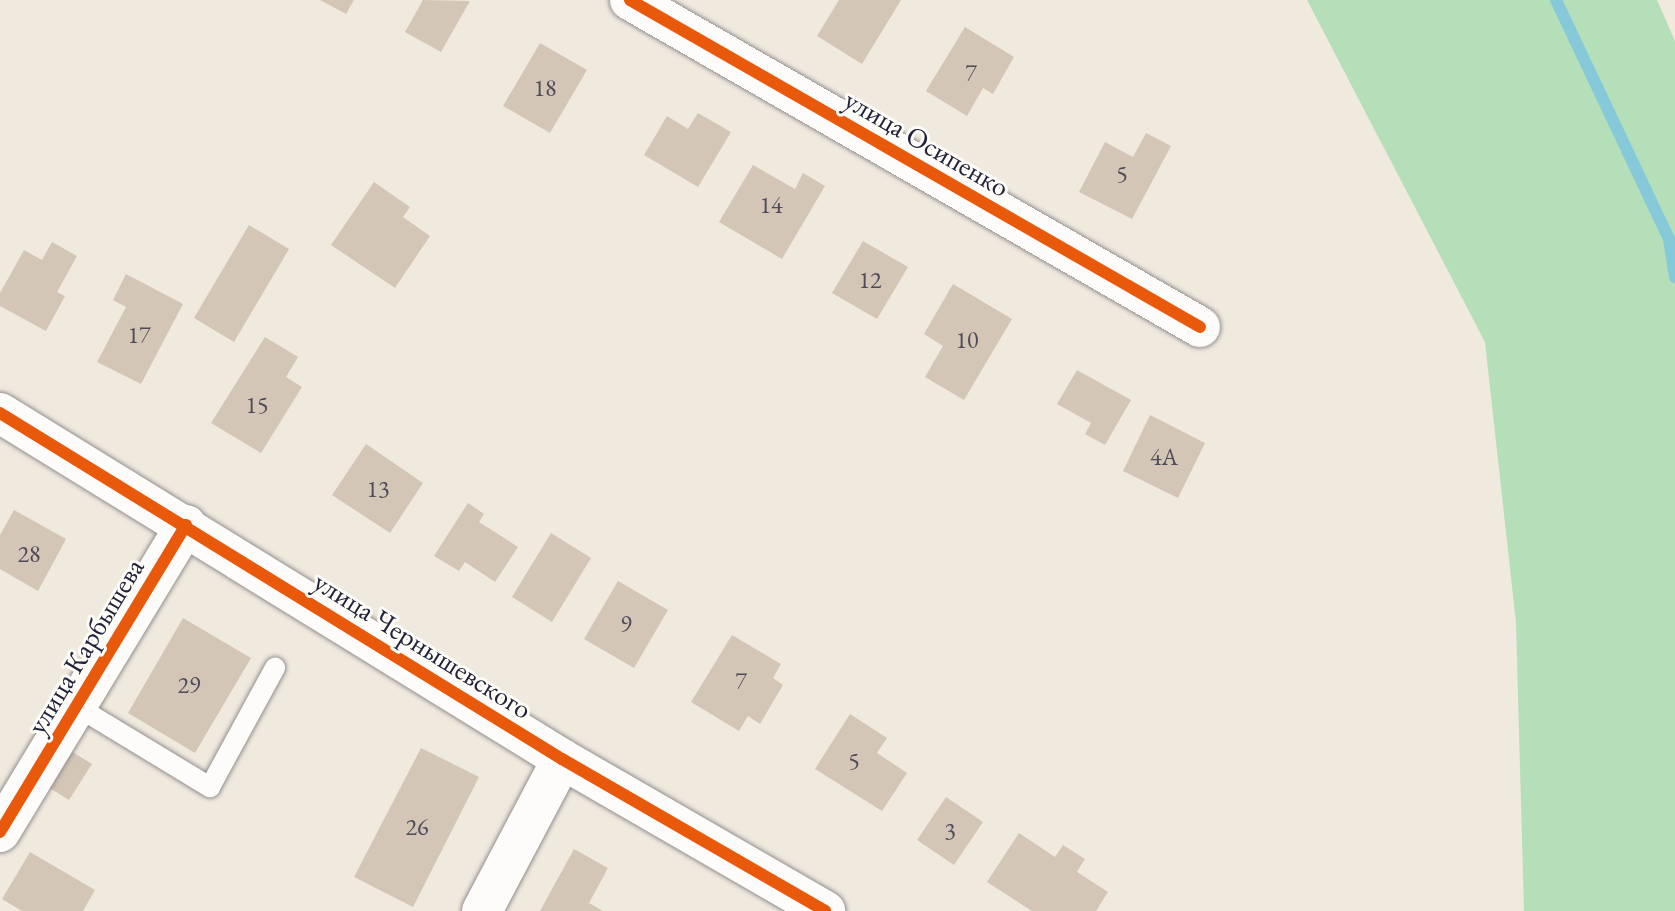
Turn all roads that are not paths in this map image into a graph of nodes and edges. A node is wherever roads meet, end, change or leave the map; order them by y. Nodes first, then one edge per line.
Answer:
1 (630, 0) edge
2 (1200, 327) dead end
3 (0, 413) edge
4 (186, 525) junction
5 (275, 668) dead end
6 (76, 706) junction
7 (562, 759) junction
8 (0, 832) edge
9 (482, 911) edge
10 (825, 911) edge

1 - 2 street, улица Осипенко
3 - 4 street, улица Чернышевского
4 - 6 street, улица Карбышева
4 - 7 street, улица Чернышевского
5 - 6 lane
6 - 8 street, улица Карбышева
7 - 9 street
7 - 10 street, улица Чернышевского

